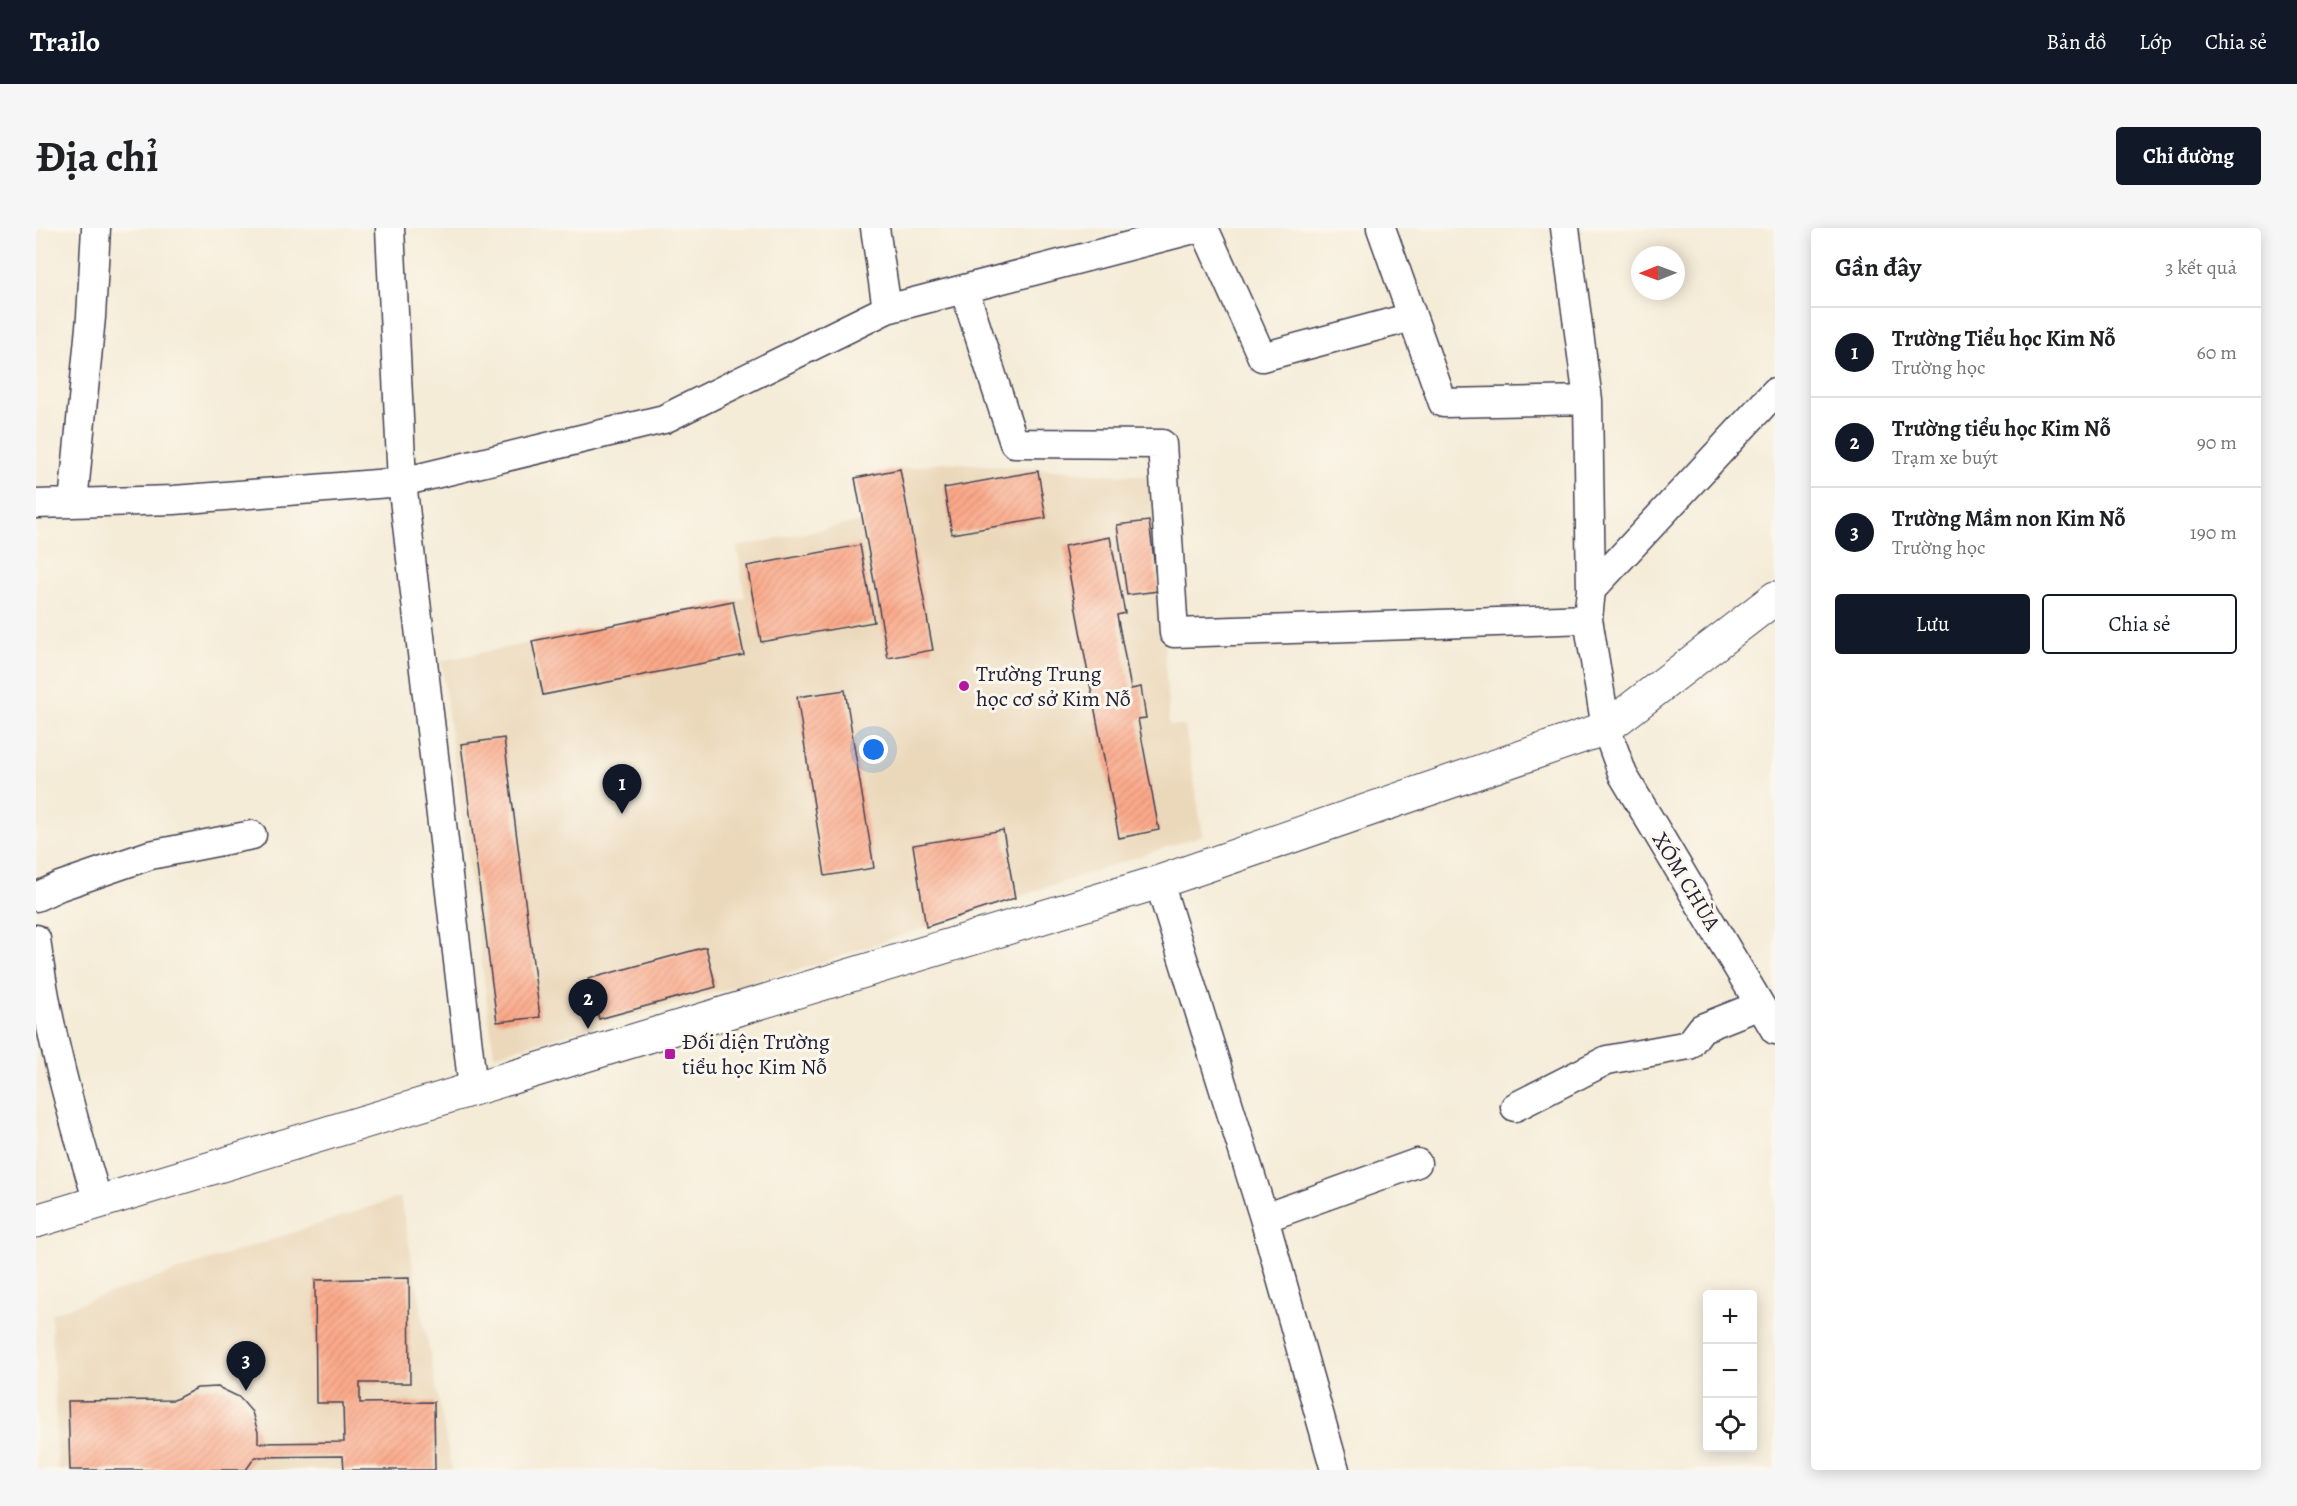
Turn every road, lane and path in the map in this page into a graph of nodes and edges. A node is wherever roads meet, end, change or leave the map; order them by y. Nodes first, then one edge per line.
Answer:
1 (96, 228) edge
2 (390, 228) edge
3 (875, 228) edge
4 (1198, 228) edge
5 (1204, 228) edge
6 (1381, 228) edge
7 (1565, 228) edge
8 (964, 288) junction
9 (887, 309) junction
10 (1412, 317) junction
11 (1775, 392) edge
12 (1588, 400) junction
13 (402, 482) junction
14 (73, 503) junction
15 (36, 504) edge
16 (1591, 590) junction
17 (1775, 598) edge
18 (1588, 619) junction
19 (1606, 728) junction
20 (252, 836) dead end
21 (1159, 882) junction
22 (36, 897) edge
23 (36, 939) edge
24 (1760, 1005) junction
25 (1775, 1030) edge
26 (472, 1089) junction
27 (1515, 1107) dead end
28 (1417, 1163) dead end
29 (98, 1202) junction
30 (1264, 1218) junction
31 (36, 1221) edge
32 (1335, 1470) edge

1 - 14 street
2 - 13 street
3 - 9 street
4 - 8 street
5 - 10 street
6 - 10 street
7 - 12 street, XÓM CHÙA
8 - 9 street
8 - 18 street
9 - 13 street
10 - 12 street
11 - 16 street
12 - 16 street, XÓM CHÙA
13 - 14 street
13 - 26 street
14 - 15 street
16 - 18 street, XÓM CHÙA
17 - 19 street
18 - 19 street, XÓM CHÙA
19 - 21 street
19 - 24 street, XÓM CHÙA
20 - 22 street
21 - 26 street
21 - 30 street
23 - 29 street
24 - 25 street, XÓM CHÙA
24 - 27 street
26 - 29 street
28 - 30 street
29 - 31 street
30 - 32 street

